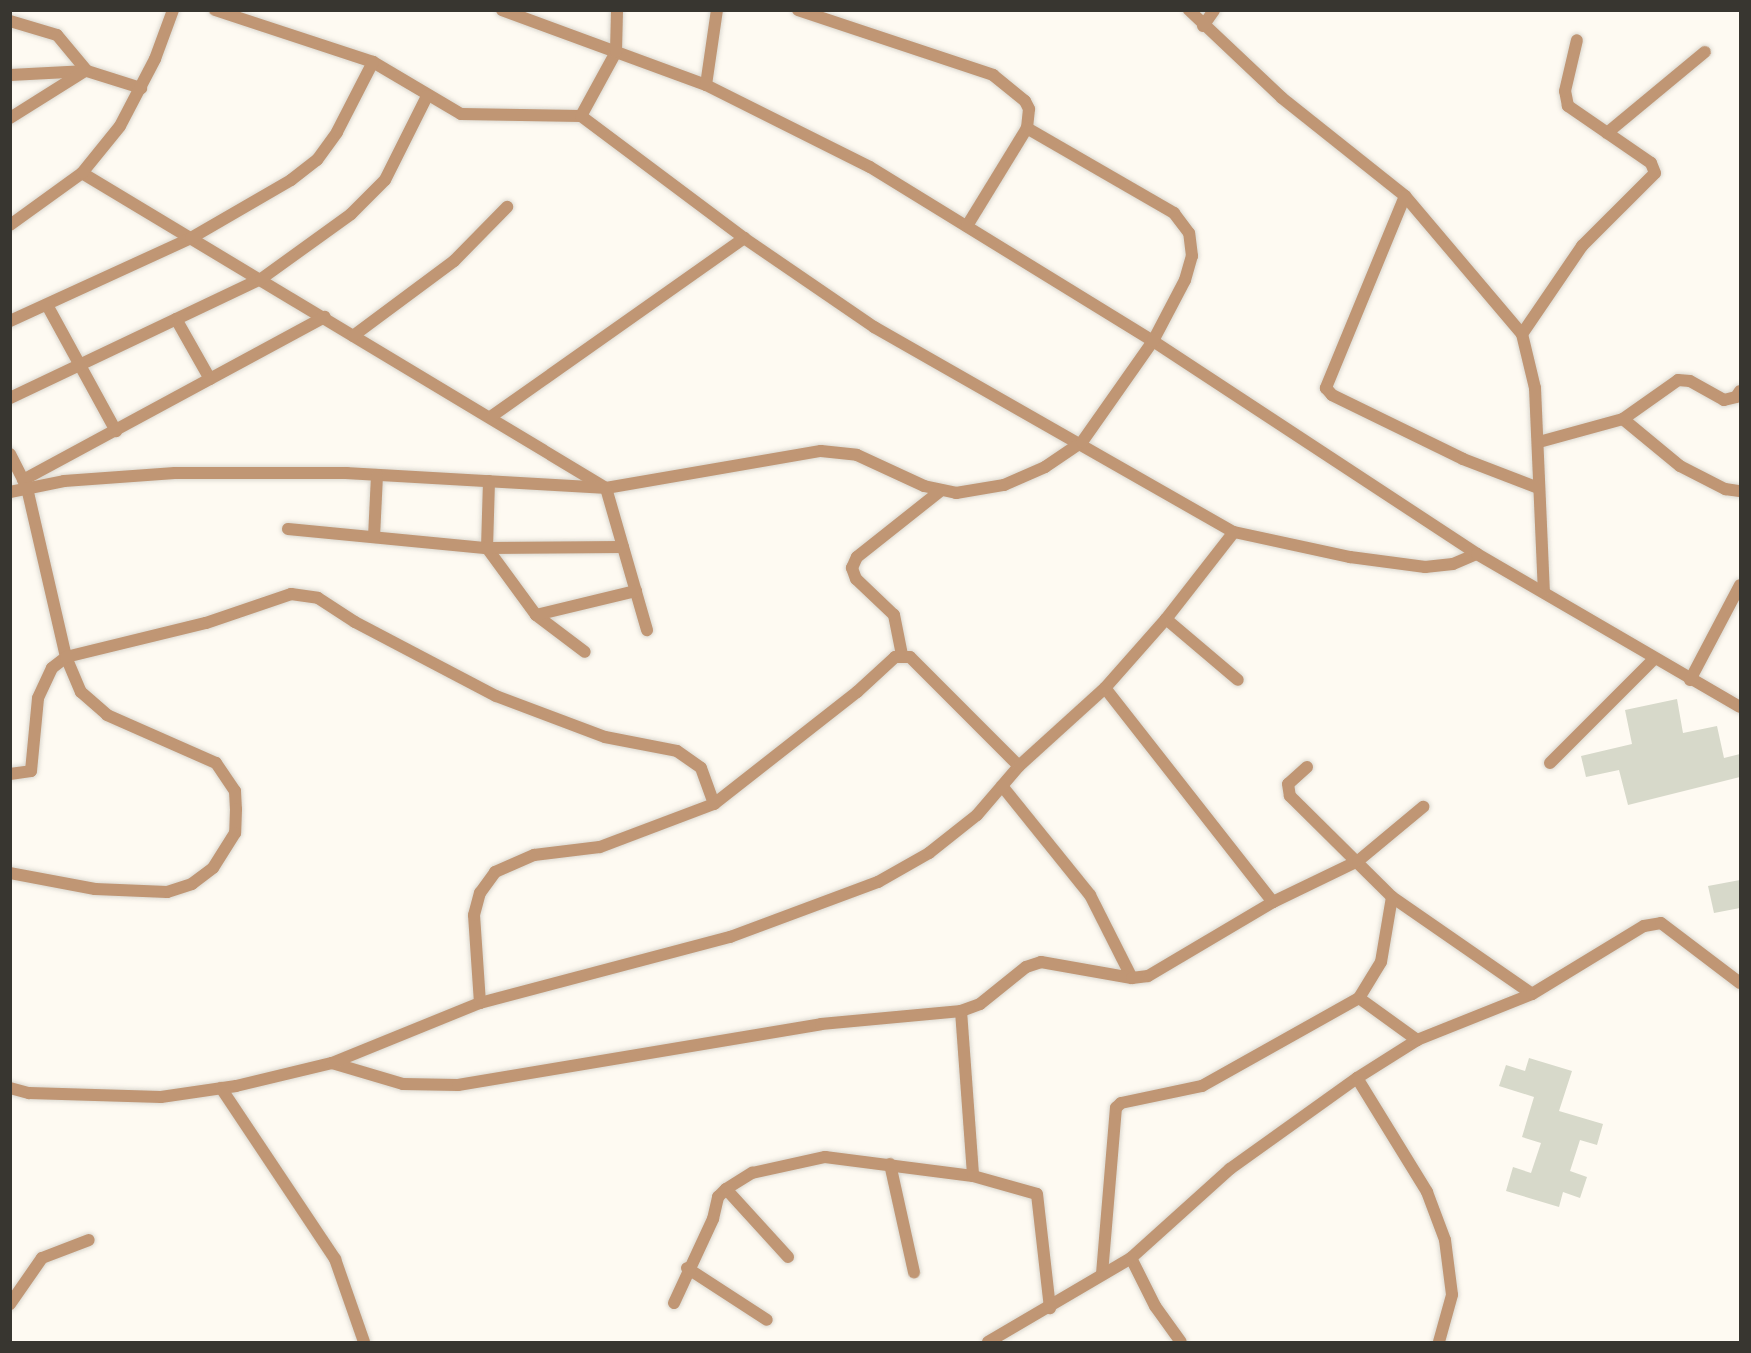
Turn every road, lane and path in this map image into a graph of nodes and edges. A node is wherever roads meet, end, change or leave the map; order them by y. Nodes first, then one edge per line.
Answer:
1 (173, 10) edge
2 (215, 10) edge
3 (502, 10) edge
4 (617, 10) edge
5 (717, 10) edge
6 (798, 10) edge
7 (1188, 10) edge
8 (1214, 10) edge
9 (10, 21) edge
10 (1203, 26) junction
11 (1577, 40) dead end
12 (616, 52) junction
13 (1705, 52) dead end
14 (373, 62) junction
15 (87, 71) junction
16 (10, 75) edge
17 (706, 85) junction
18 (141, 88) junction
19 (427, 96) junction
20 (581, 116) junction
21 (10, 118) edge
22 (1027, 128) junction
23 (1607, 133) junction
24 (82, 173) junction
25 (1405, 196) junction
26 (507, 207) dead end
27 (10, 225) edge
28 (967, 226) junction
29 (190, 238) junction
30 (744, 238) junction
31 (261, 279) junction
32 (47, 305) junction
33 (325, 317) junction
34 (176, 319) junction
35 (10, 321) edge
36 (1522, 333) junction
37 (353, 336) junction
38 (1153, 340) junction
39 (80, 365) junction
40 (210, 379) junction
41 (1740, 391) edge
42 (10, 398) edge
43 (492, 416) junction
44 (1623, 418) junction
45 (116, 431) junction
46 (1082, 442) junction
47 (1539, 442) junction
48 (10, 454) edge
49 (377, 475) junction
50 (489, 481) junction
51 (25, 484) junction
52 (606, 488) junction
53 (1538, 488) junction
54 (1740, 491) edge
55 (10, 492) edge
56 (939, 492) junction
57 (288, 529) dead end
58 (1234, 532) junction
59 (374, 537) junction
60 (487, 548) junction
61 (623, 548) junction
62 (1477, 554) junction
63 (1740, 585) edge
64 (636, 591) junction
65 (1544, 591) junction
66 (536, 615) junction
67 (1166, 619) junction
68 (647, 630) dead end
69 (585, 652) dead end
70 (902, 655) junction
71 (66, 657) junction
72 (1654, 659) junction
73 (1238, 680) dead end
74 (1690, 680) junction
75 (1105, 688) junction
76 (1740, 707) edge
77 (1550, 764) dead end
78 (1019, 766) junction
79 (1306, 767) dead end
80 (10, 774) edge
81 (1002, 786) junction
82 (714, 804) junction
83 (1423, 807) dead end
84 (1358, 861) junction
85 (10, 873) edge
86 (1392, 897) junction
87 (1273, 902) junction
88 (1132, 978) junction
89 (1740, 983) edge
90 (1532, 994) junction
91 (1359, 998) junction
92 (480, 1003) junction
93 (961, 1011) junction
94 (1417, 1040) junction
95 (332, 1064) junction
96 (1357, 1078) junction
97 (10, 1088) edge
98 (221, 1088) junction
99 (890, 1164) junction
100 (973, 1176) junction
101 (726, 1189) junction
102 (89, 1240) dead end
103 (788, 1257) dead end
104 (1131, 1258) junction
105 (687, 1268) junction
106 (914, 1272) dead end
107 (1102, 1274) junction
108 (674, 1303) dead end
109 (10, 1304) edge
110 (1050, 1308) junction
111 (767, 1320) dead end
112 (364, 1342) edge
113 (988, 1342) edge
114 (1181, 1342) edge
115 (1439, 1342) edge

1 - 18 street
2 - 14 street
3 - 12 street
4 - 12 street
5 - 17 street
6 - 22 street
7 - 10 street
8 - 10 street
9 - 15 street
10 - 25 street
11 - 23 street
12 - 17 street
12 - 20 street
13 - 23 street
14 - 19 street
14 - 29 street
15 - 16 street
15 - 18 street
15 - 21 street
17 - 28 street
18 - 24 street
19 - 20 street
19 - 31 street
20 - 30 street
22 - 28 street
22 - 38 street
23 - 36 street
24 - 27 street
24 - 29 street
25 - 36 street
25 - 53 street
26 - 37 street
28 - 38 street
29 - 31 street
29 - 32 street
30 - 43 street
30 - 46 street
31 - 33 street
31 - 34 street
32 - 35 street
32 - 39 street
33 - 37 street
33 - 40 street
34 - 39 street
34 - 40 street
36 - 47 street
37 - 43 street
38 - 46 street
38 - 62 street
39 - 42 street
39 - 45 street
40 - 45 street
41 - 44 street
43 - 52 street
44 - 47 street
44 - 54 street
45 - 51 street
46 - 56 street
46 - 58 street
47 - 53 street
48 - 51 street
49 - 50 street
49 - 51 street
49 - 59 street
50 - 52 street
50 - 60 street
51 - 55 street
51 - 71 street
52 - 56 street
52 - 61 street
53 - 65 street
56 - 70 street
57 - 59 street
58 - 62 street
58 - 67 street
59 - 60 street
60 - 61 street
60 - 66 street
61 - 64 street
62 - 65 street
63 - 74 street
64 - 66 street
64 - 68 street
65 - 72 street
66 - 69 street
67 - 73 street
67 - 75 street
70 - 78 street
70 - 82 street
71 - 80 street
71 - 82 street
71 - 85 street
72 - 74 street
72 - 77 street
74 - 76 street
75 - 78 street
75 - 87 street
78 - 81 street
79 - 84 street
81 - 88 street
81 - 92 street
82 - 92 street
83 - 84 street
84 - 86 street
84 - 87 street
86 - 90 street
86 - 91 street
87 - 88 street
88 - 93 street
89 - 90 street
90 - 94 street
91 - 94 street
91 - 107 street
92 - 95 street
93 - 95 street
93 - 100 street
94 - 96 street
95 - 98 street
96 - 104 street
96 - 115 street
97 - 98 street
98 - 112 street
99 - 100 street
99 - 101 street
99 - 106 street
100 - 110 street
101 - 103 street
101 - 105 street
102 - 109 street
104 - 107 street
104 - 114 street
105 - 108 street
105 - 111 street
107 - 110 street
110 - 113 street

